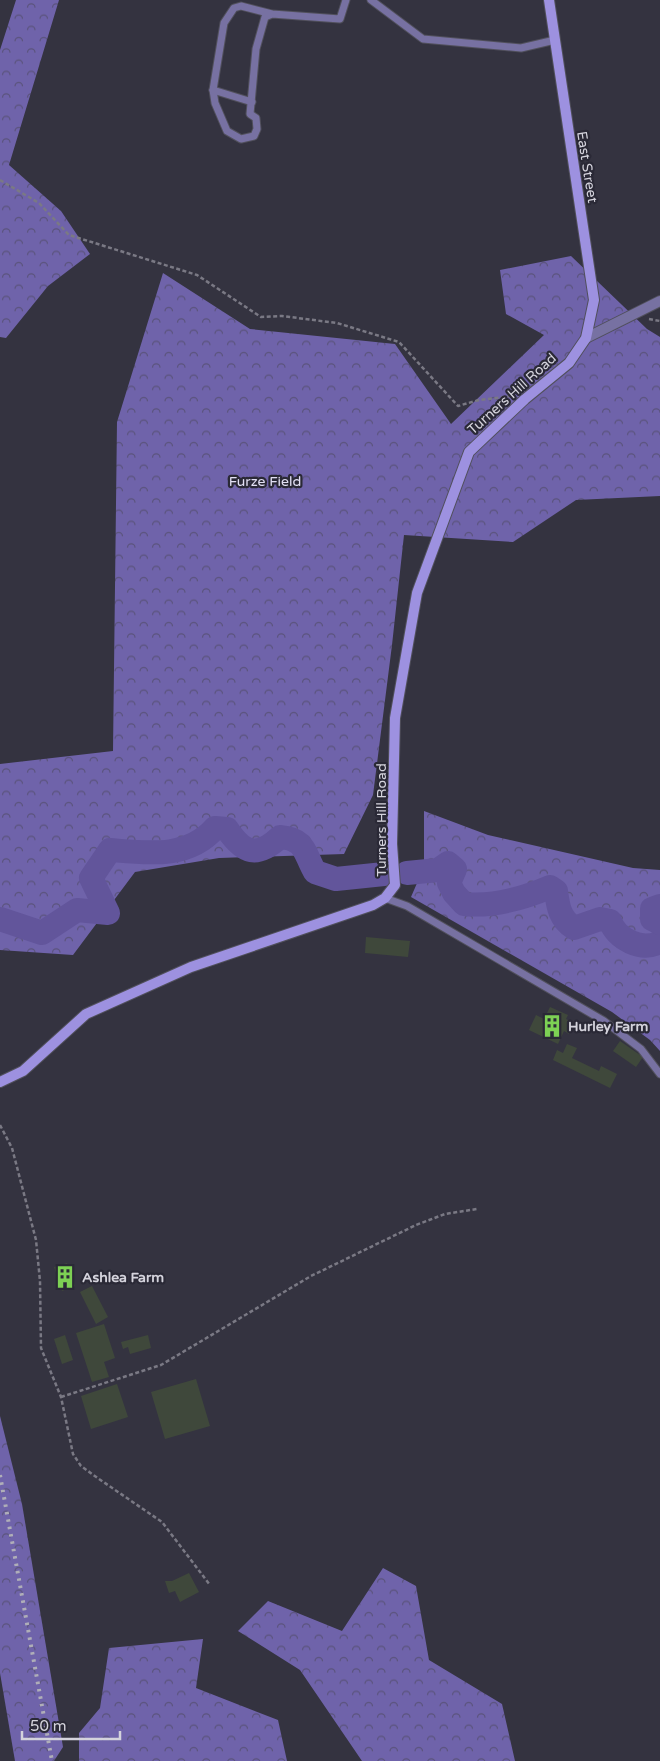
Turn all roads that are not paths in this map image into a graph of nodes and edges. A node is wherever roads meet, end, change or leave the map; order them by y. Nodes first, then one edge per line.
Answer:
1 (346, 0) edge
2 (370, 0) edge
3 (548, 0) edge
4 (272, 14) junction
5 (554, 40) junction
6 (213, 90) junction
7 (252, 102) junction
8 (660, 301) edge
9 (586, 338) junction
10 (385, 898) junction
11 (660, 1074) edge
12 (0, 1082) edge

1 - 4 lane
2 - 5 lane
3 - 5 main road, East Street
4 - 6 lane
4 - 7 lane
5 - 9 main road, East Street
6 - 7 lane
6 - 7 lane
8 - 9 street
9 - 10 main road, Turners Hill Road
10 - 11 lane
10 - 12 main road

